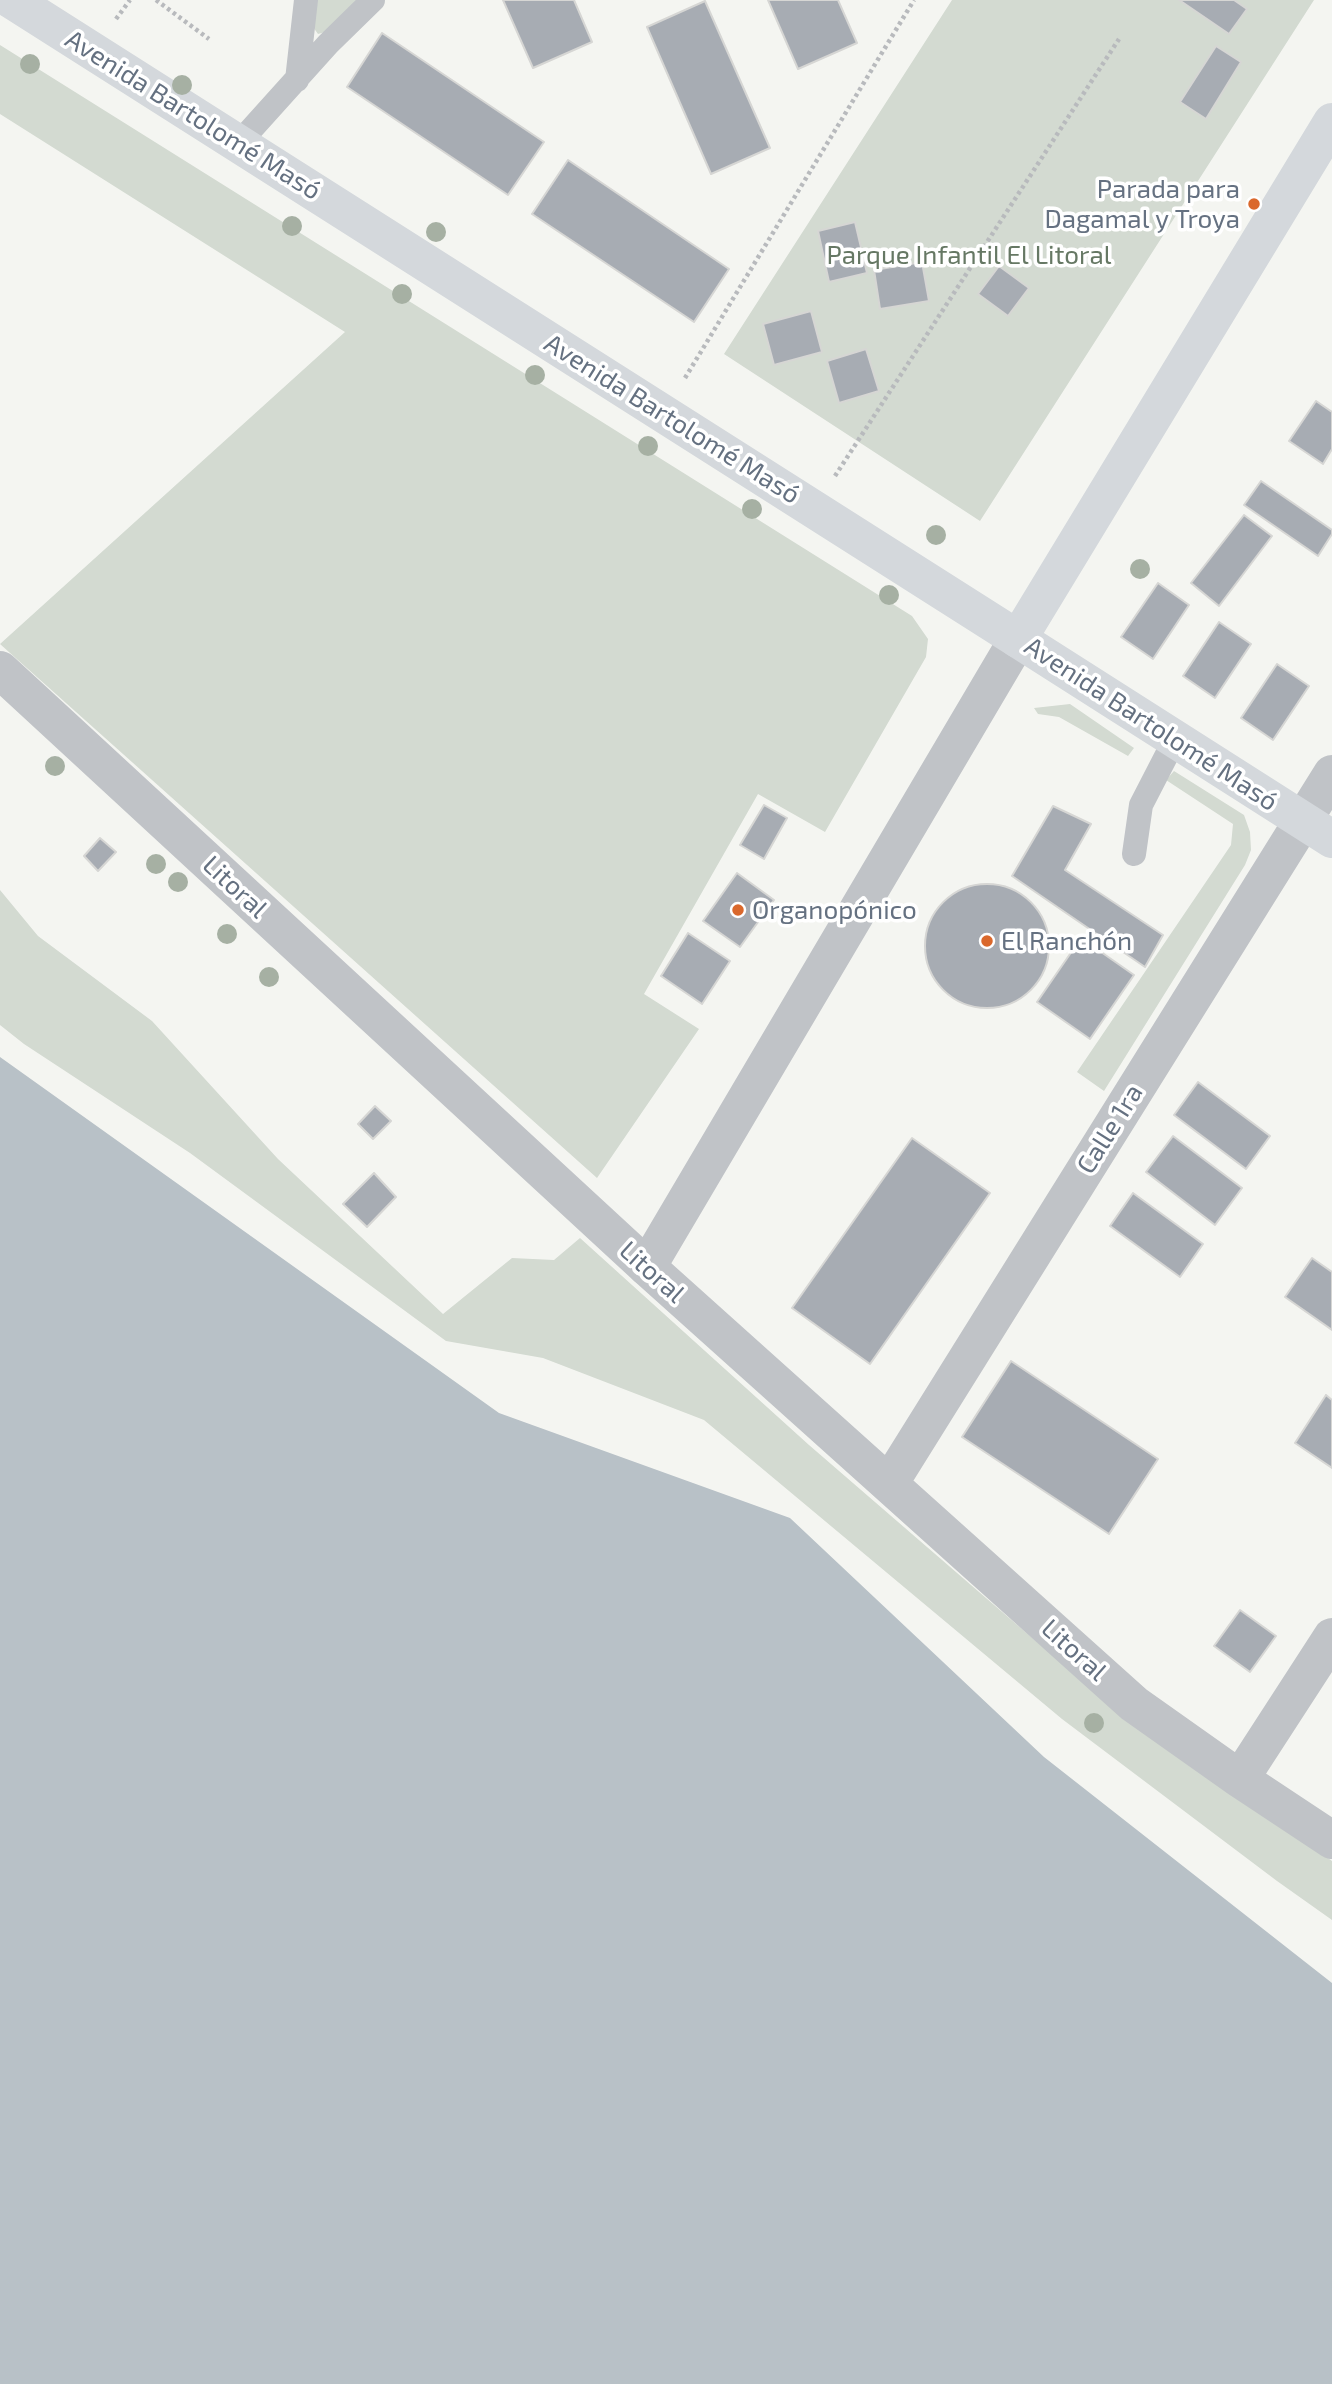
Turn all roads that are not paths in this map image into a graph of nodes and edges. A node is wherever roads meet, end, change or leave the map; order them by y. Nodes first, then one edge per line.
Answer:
1 (12, 0) edge
2 (306, 0) edge
3 (373, 0) edge
4 (297, 80) junction
5 (1332, 122) edge
6 (238, 144) junction
7 (1018, 639) junction
8 (0, 670) edge
9 (1175, 739) junction
10 (1332, 774) edge
11 (1317, 830) edge
12 (1134, 854) dead end
13 (647, 1267) junction
14 (889, 1483) junction
15 (1332, 1637) edge
16 (1240, 1779) junction
17 (1332, 1840) edge

1 - 6 main road, Avenida Bartolomé Masó
2 - 4 lane
3 - 4 lane
4 - 6 lane
5 - 7 main road
6 - 7 main road, Avenida Bartolomé Masó
7 - 9 main road, Avenida Bartolomé Masó
7 - 13 street
8 - 13 street, Litoral
9 - 11 main road, Avenida Bartolomé Masó
9 - 12 lane
10 - 11 street, Calle 1ra
11 - 14 street, Calle 1ra
13 - 14 street, Litoral
14 - 16 street, Litoral
15 - 16 street
16 - 17 street, Litoral

